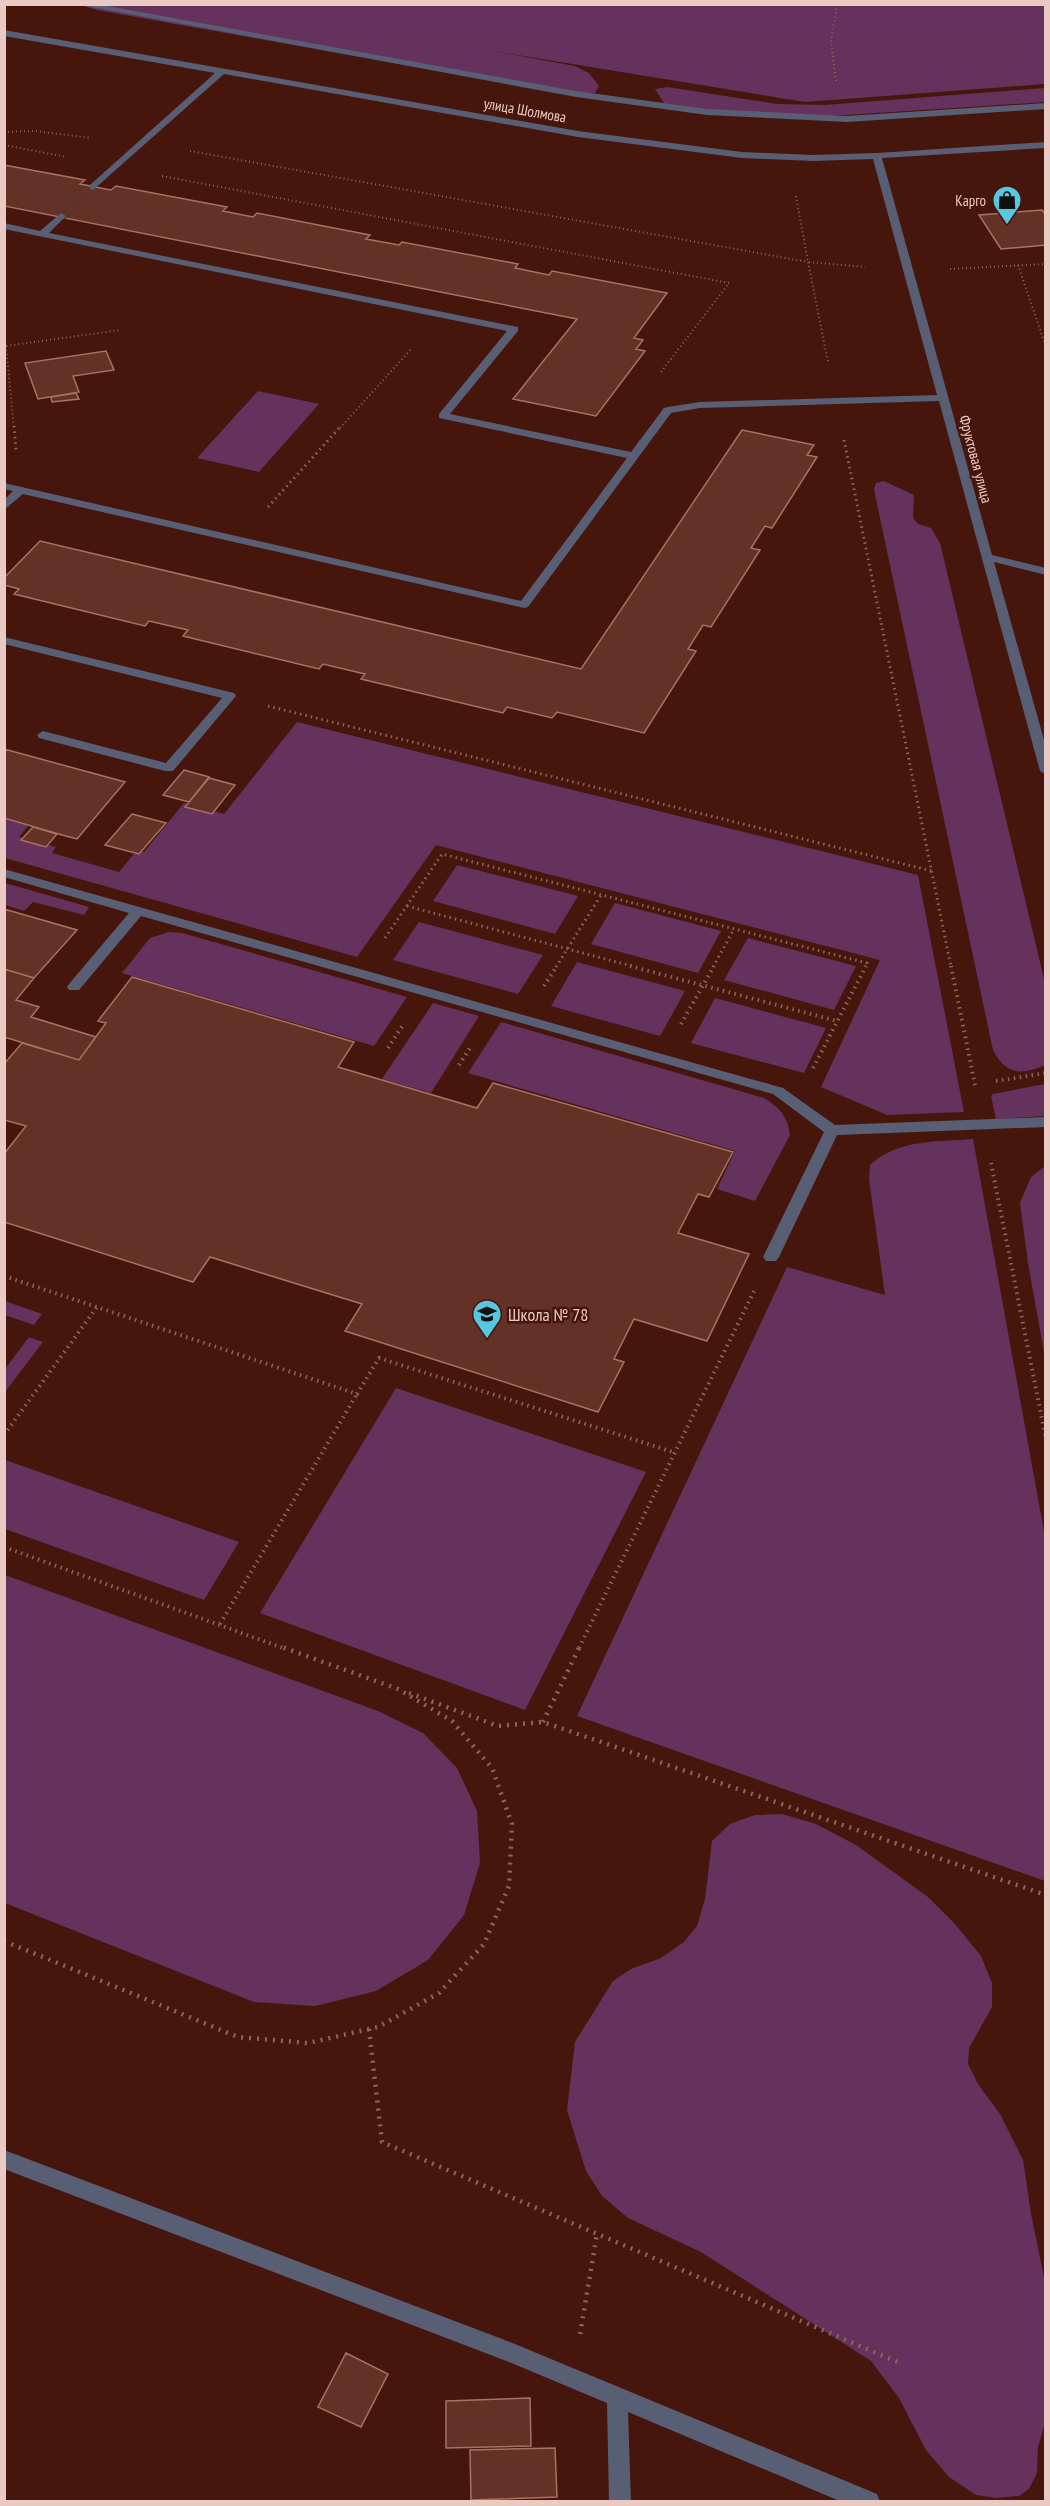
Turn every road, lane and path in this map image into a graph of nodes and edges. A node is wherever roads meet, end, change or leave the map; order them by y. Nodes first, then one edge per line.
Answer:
1 (79, 4) edge
2 (837, 4) edge
3 (4, 33) edge
4 (222, 71) junction
5 (836, 83) dead end
6 (1046, 106) edge
7 (4, 132) edge
8 (142, 143) junction
9 (1046, 145) edge
10 (5, 146) edge
11 (877, 156) junction
12 (116, 167) junction
13 (794, 186) dead end
14 (93, 187) tunnel mouth
15 (61, 216) tunnel mouth
16 (4, 226) edge
17 (42, 234) junction
18 (808, 262) junction
19 (1018, 265) dead end
20 (443, 315) junction
21 (120, 330) dead end
22 (5, 345) edge
23 (1046, 347) edge
24 (659, 375) dead end
25 (943, 398) junction
26 (836, 401) junction
27 (634, 456) junction
28 (4, 486) edge
29 (20, 490) junction
30 (4, 507) edge
31 (239, 539) junction
32 (987, 557) junction
33 (1046, 572) edge
34 (4, 640) edge
35 (230, 696) junction
36 (44, 735) dead end
37 (1046, 771) edge
38 (932, 870) junction
39 (4, 873) edge
40 (601, 895) junction
41 (407, 906) junction
42 (138, 911) junction
43 (735, 929) junction
44 (567, 949) junction
45 (361, 974) junction
46 (703, 985) junction
47 (74, 987) dead end
48 (522, 1019) junction
49 (837, 1021) junction
50 (662, 1059) junction
51 (1046, 1073) edge
52 (987, 1082) dead end
53 (796, 1103) junction
54 (1046, 1122) edge
55 (983, 1125) junction
56 (832, 1130) junction
57 (771, 1257) joint
58 (4, 1276) edge
59 (97, 1307) junction
60 (357, 1394) junction
61 (4, 1435) edge
62 (1046, 1439) edge
63 (676, 1453) junction
64 (4, 1547) edge
65 (220, 1624) junction
66 (398, 1689) junction
67 (543, 1722) junction
68 (1046, 1895) edge
69 (4, 1941) edge
70 (369, 2029) junction
71 (4, 2159) edge
72 (597, 2234) junction
73 (902, 2364) dead end
74 (573, 2378) junction
75 (616, 2396) junction
76 (620, 2502) edge
77 (869, 2502) edge

1 - 6 street
2 - 5 path
3 - 4 street, улица Шолмова
4 - 8 street
4 - 11 street, улица Шолмова
7 - 8 path
8 - 12 street
8 - 18 path
9 - 11 street, улица Шолмова
10 - 12 path
11 - 25 street, Фруктовая улица
12 - 14 street
12 - 24 path
13 - 18 path
15 - 17 street
16 - 17 street
17 - 20 street
18 - 26 path
19 - 23 path
20 - 27 street
20 - 31 path
21 - 22 path
22 - 29 path
25 - 26 street
25 - 32 street, Фруктовая улица
26 - 27 street
26 - 38 path
27 - 31 street
28 - 29 street
29 - 30 street
29 - 31 street
32 - 33 street
32 - 37 street, Фруктовая улица
34 - 35 street
35 - 36 street
35 - 38 path
38 - 55 path
39 - 42 street
40 - 41 path
40 - 43 path
40 - 44 path
41 - 44 path
41 - 45 path
42 - 45 street
42 - 47 street
43 - 46 path
43 - 49 path
44 - 46 path
44 - 48 path
45 - 48 street
46 - 49 path
46 - 50 path
48 - 50 street
49 - 53 path
50 - 53 street
51 - 52 path
53 - 56 street
54 - 55 street
55 - 56 street
55 - 62 path
56 - 57 street
57 - 63 path
58 - 59 path
59 - 60 path
59 - 61 path
60 - 63 path
60 - 65 path
63 - 67 path
64 - 65 path
65 - 66 path
66 - 67 path
66 - 70 path
67 - 68 path
69 - 70 path
70 - 72 path
71 - 74 street
72 - 73 path
72 - 74 path
74 - 75 street
75 - 76 street
75 - 77 street

